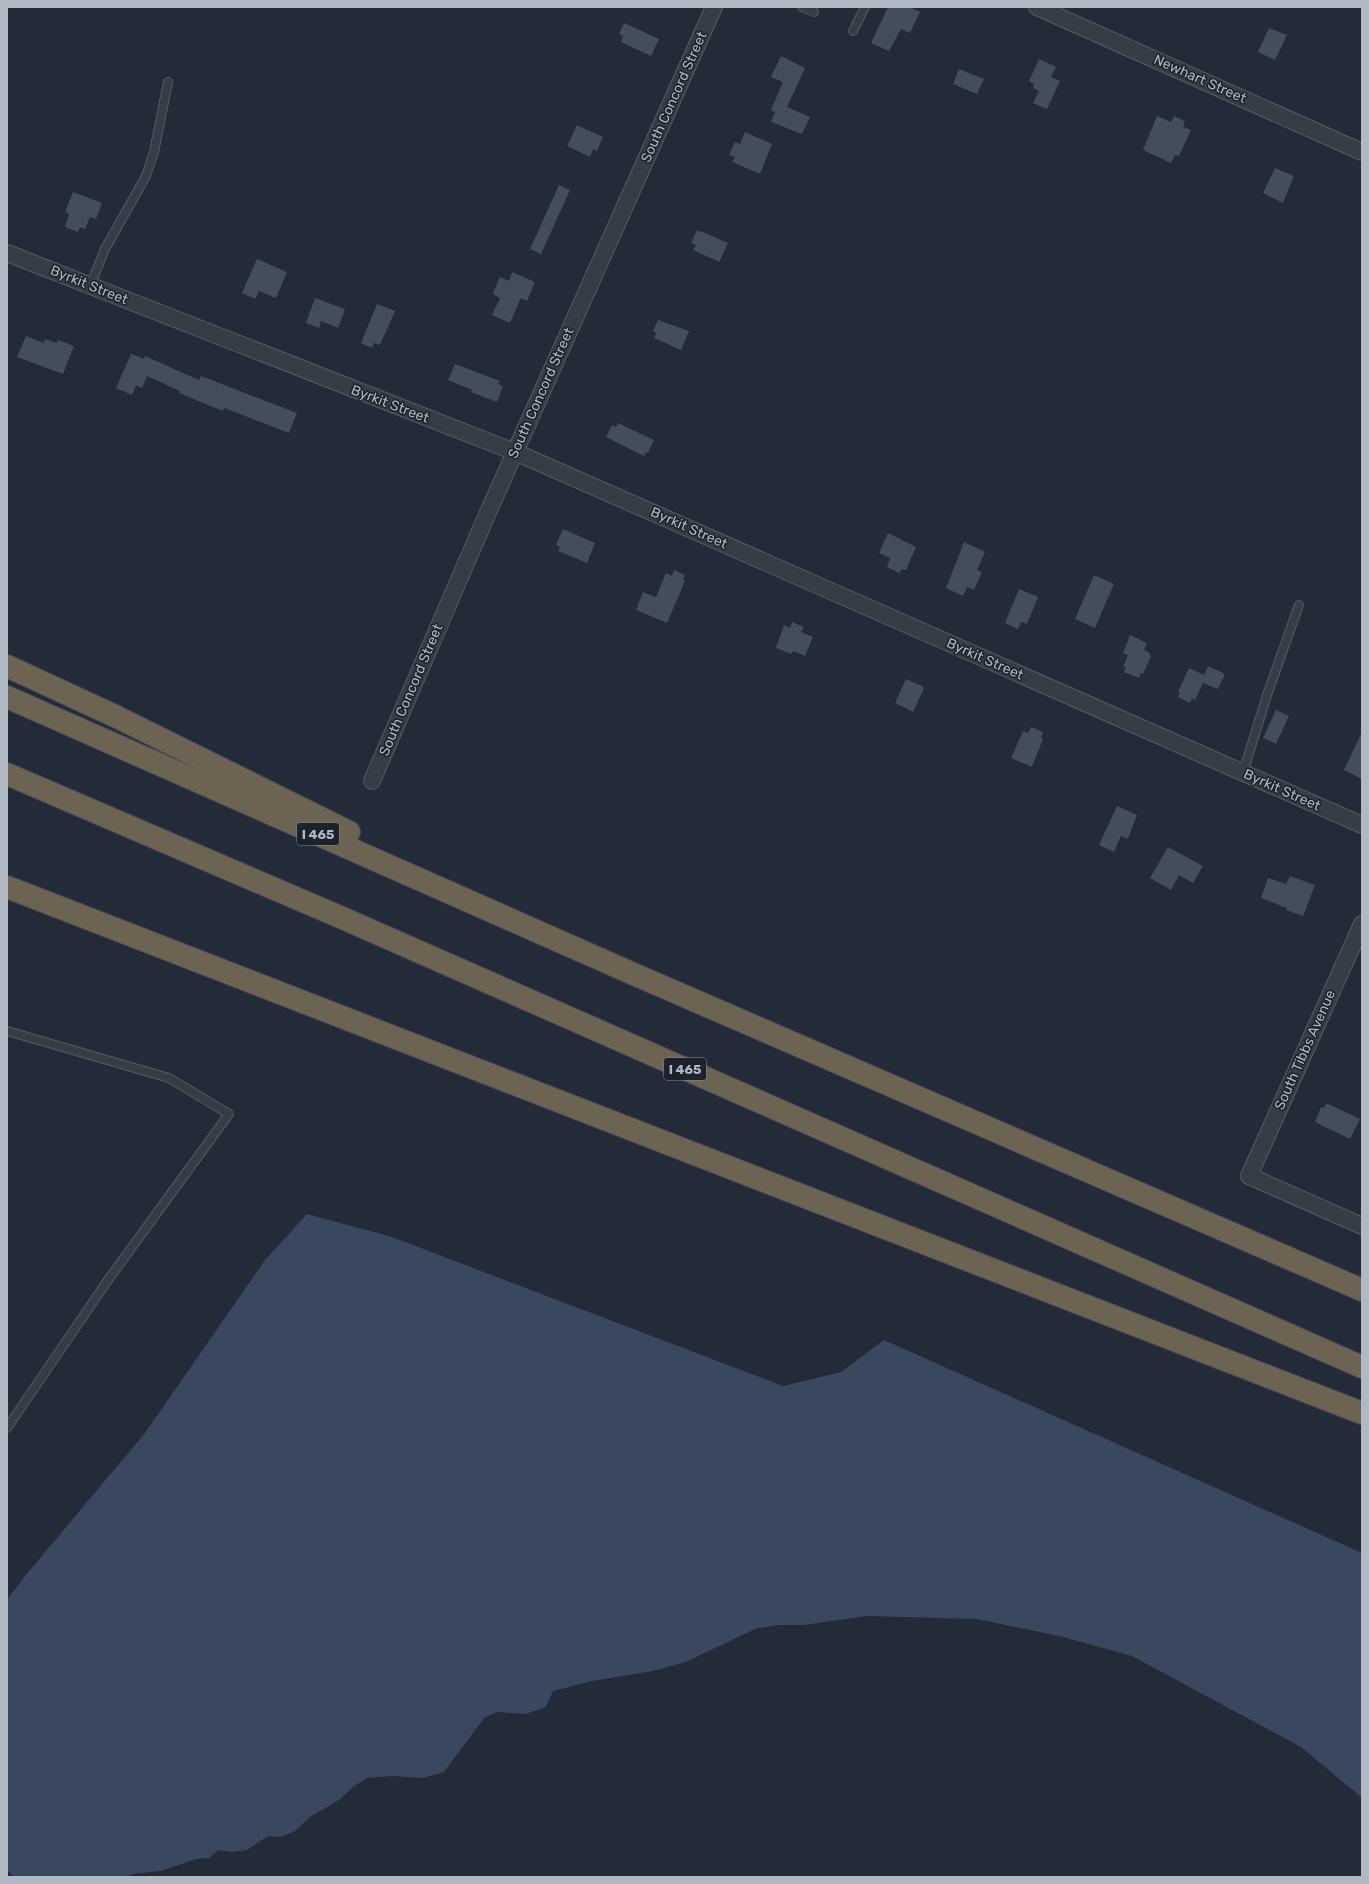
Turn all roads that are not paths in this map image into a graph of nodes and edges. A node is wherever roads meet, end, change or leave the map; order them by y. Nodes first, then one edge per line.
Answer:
1 (714, 7) edge
2 (802, 7) edge
3 (865, 7) edge
4 (1038, 7) edge
5 (814, 12) dead end
6 (853, 31) dead end
7 (168, 82) dead end
8 (1362, 152) edge
9 (7, 253) edge
10 (90, 286) junction
11 (515, 452) junction
12 (1299, 605) dead end
13 (7, 666) edge
14 (7, 697) edge
15 (1243, 772) junction
16 (7, 774) edge
17 (372, 781) dead end
18 (7, 789) edge
19 (1362, 825) edge
20 (239, 873) junction
21 (7, 887) edge
22 (1362, 924) edge
23 (629, 972) junction
24 (7, 1031) edge
25 (1362, 1226) edge
26 (1362, 1290) edge
27 (1362, 1367) edge
28 (1362, 1413) edge
29 (7, 1428) edge

1 - 11 street, South Concord Street
2 - 5 lane
3 - 6 lane
4 - 8 street, Newhart Street
7 - 10 lane
9 - 10 street, Byrkit Street
10 - 11 street, Byrkit Street
11 - 15 street, Byrkit Street
11 - 17 street, South Concord Street
12 - 15 lane
13 - 23 highway
14 - 23 highway, I 465
15 - 19 street, Byrkit Street
16 - 20 highway, I 465
18 - 20 highway
20 - 27 highway, I 465
21 - 28 highway
22 - 25 street, South Tibbs Avenue
23 - 26 highway, I 465
24 - 29 lane

